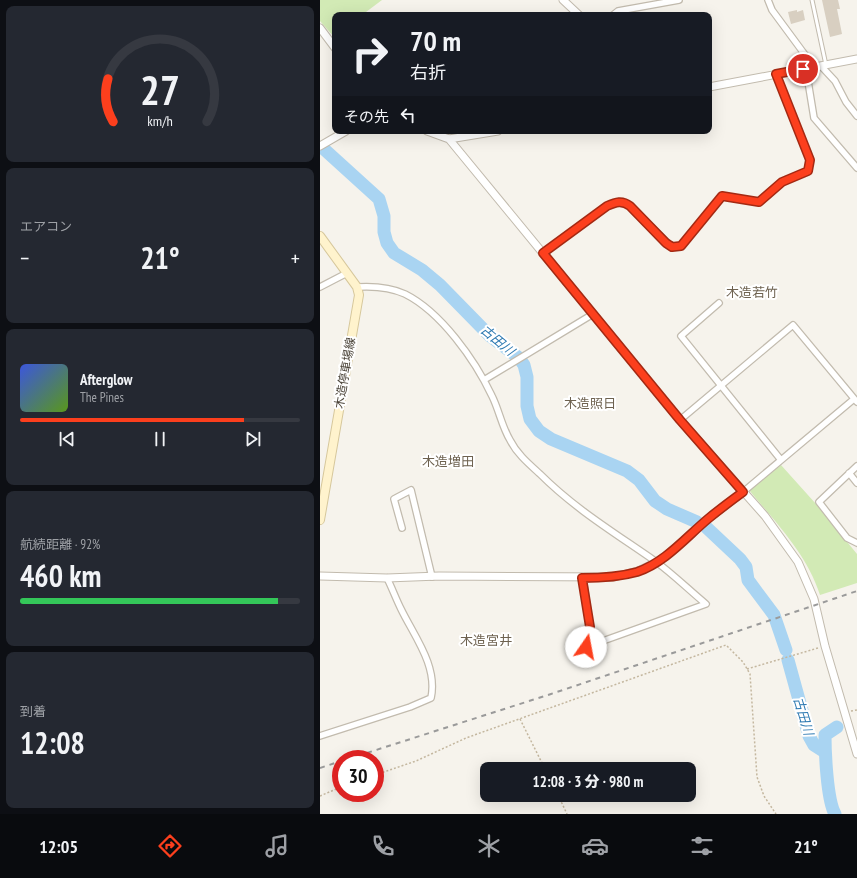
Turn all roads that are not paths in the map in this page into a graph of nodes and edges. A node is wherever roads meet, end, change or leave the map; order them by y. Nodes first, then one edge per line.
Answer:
1 (563, 0) edge
2 (679, 0) edge
3 (768, 0) edge
4 (812, 0) edge
5 (576, 12) edge
6 (617, 12) edge
7 (320, 28) edge
8 (332, 44) edge
9 (857, 59) edge
10 (820, 66) junction
11 (806, 69) junction
12 (776, 74) junction
13 (712, 86) edge
14 (857, 116) edge
15 (341, 134) edge
16 (435, 134) edge
17 (480, 134) edge
18 (449, 139) junction
19 (320, 146) edge
20 (857, 168) edge
21 (320, 236) edge
22 (543, 253) junction
23 (347, 273) junction
24 (320, 286) edge
25 (357, 287) junction
26 (720, 303) dead end
27 (593, 314) junction
28 (484, 380) junction
29 (720, 386) junction
30 (855, 401) edge
31 (680, 420) junction
32 (781, 460) junction
33 (857, 466) edge
34 (849, 473) junction
35 (857, 484) edge
36 (743, 492) junction
37 (322, 494) edge
38 (320, 520) edge
39 (402, 528) dead end
40 (857, 543) edge
41 (657, 562) junction
42 (320, 576) edge
43 (432, 577) junction
44 (387, 578) junction
45 (582, 578) junction
46 (320, 736) edge
47 (857, 754) edge

1 - 5 street
2 - 6 street
3 - 10 street
4 - 10 lane
7 - 8 street
9 - 10 street
10 - 11 street
10 - 14 street
11 - 12 street
11 - 20 street
12 - 13 street
12 - 22 street
15 - 19 street
16 - 18 street
17 - 18 street
18 - 22 street
21 - 23 main road
22 - 27 street
23 - 24 street
23 - 25 main road
25 - 28 street
25 - 37 main road, 木造停車場線
26 - 29 street
27 - 28 street
27 - 31 street
28 - 41 street
29 - 30 street
29 - 31 street
29 - 32 street
30 - 32 street
31 - 36 street
32 - 36 street
33 - 34 street
34 - 35 street
34 - 40 street
36 - 41 street
36 - 47 street
37 - 38 main road, 木造停車場線
39 - 43 street
41 - 45 street
41 - 45 street
42 - 44 street
43 - 44 street
43 - 45 street
44 - 46 street

